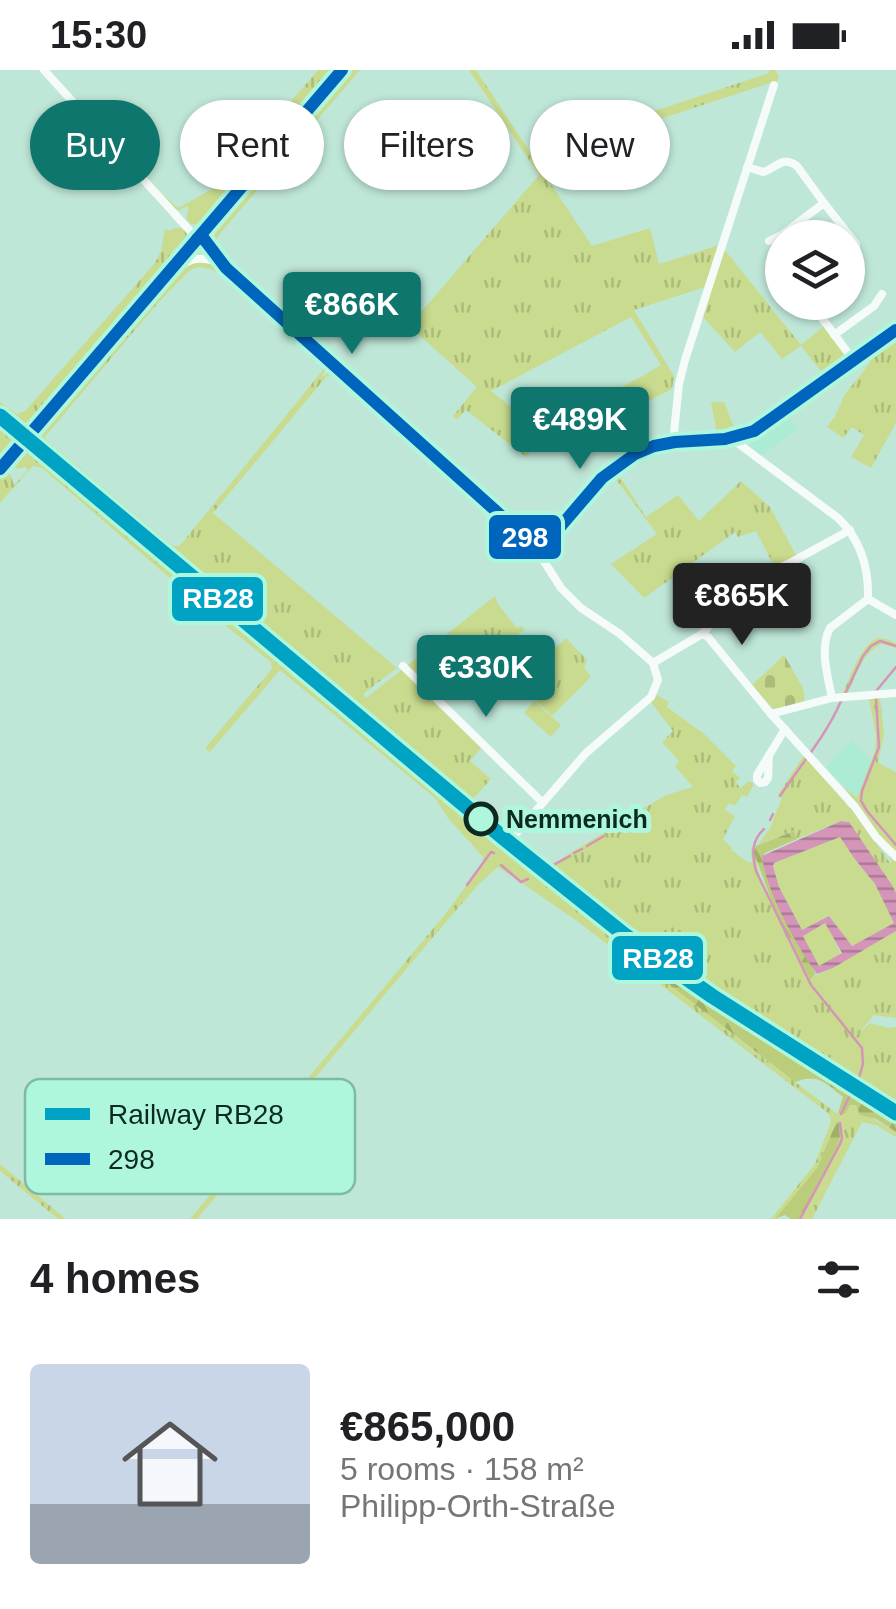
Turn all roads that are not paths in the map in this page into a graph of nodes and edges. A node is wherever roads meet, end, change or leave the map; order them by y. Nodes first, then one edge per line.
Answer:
1 (44, 70) edge
2 (342, 70) edge
3 (774, 85) dead end
4 (748, 168) junction
5 (824, 202) junction
6 (801, 220) edge
7 (837, 220) edge
8 (197, 238) junction
9 (214, 261) junction
10 (226, 268) junction
11 (160, 281) junction
12 (882, 294) dead end
13 (823, 320) edge
14 (896, 330) edge
15 (834, 335) junction
16 (854, 361) junction
17 (730, 438) junction
18 (673, 442) junction
19 (0, 469) edge
20 (850, 530) junction
21 (538, 544) junction
22 (868, 599) junction
23 (896, 616) edge
24 (702, 634) junction
25 (653, 663) junction
26 (403, 666) dead end
27 (896, 693) edge
28 (840, 698) junction
29 (772, 714) junction
30 (785, 729) junction
31 (769, 755) dead end
32 (542, 802) junction
33 (509, 842) dead end
34 (896, 857) edge

1 - 8 street
2 - 8 street
3 - 4 street
4 - 5 street
4 - 18 street
5 - 6 street
5 - 7 street
8 - 9 street
8 - 10 street
8 - 11 street
9 - 10 street
9 - 11 street
10 - 21 street
11 - 19 street
12 - 15 street
13 - 15 street
14 - 16 street
15 - 16 street
16 - 17 street
17 - 18 street
17 - 20 street
18 - 21 street
20 - 22 street
20 - 24 street
21 - 25 street
22 - 23 street
22 - 28 street
24 - 25 street
24 - 29 street
25 - 32 street
26 - 32 street
27 - 28 street
28 - 29 street
29 - 30 street
30 - 31 street
30 - 34 street
32 - 33 street

